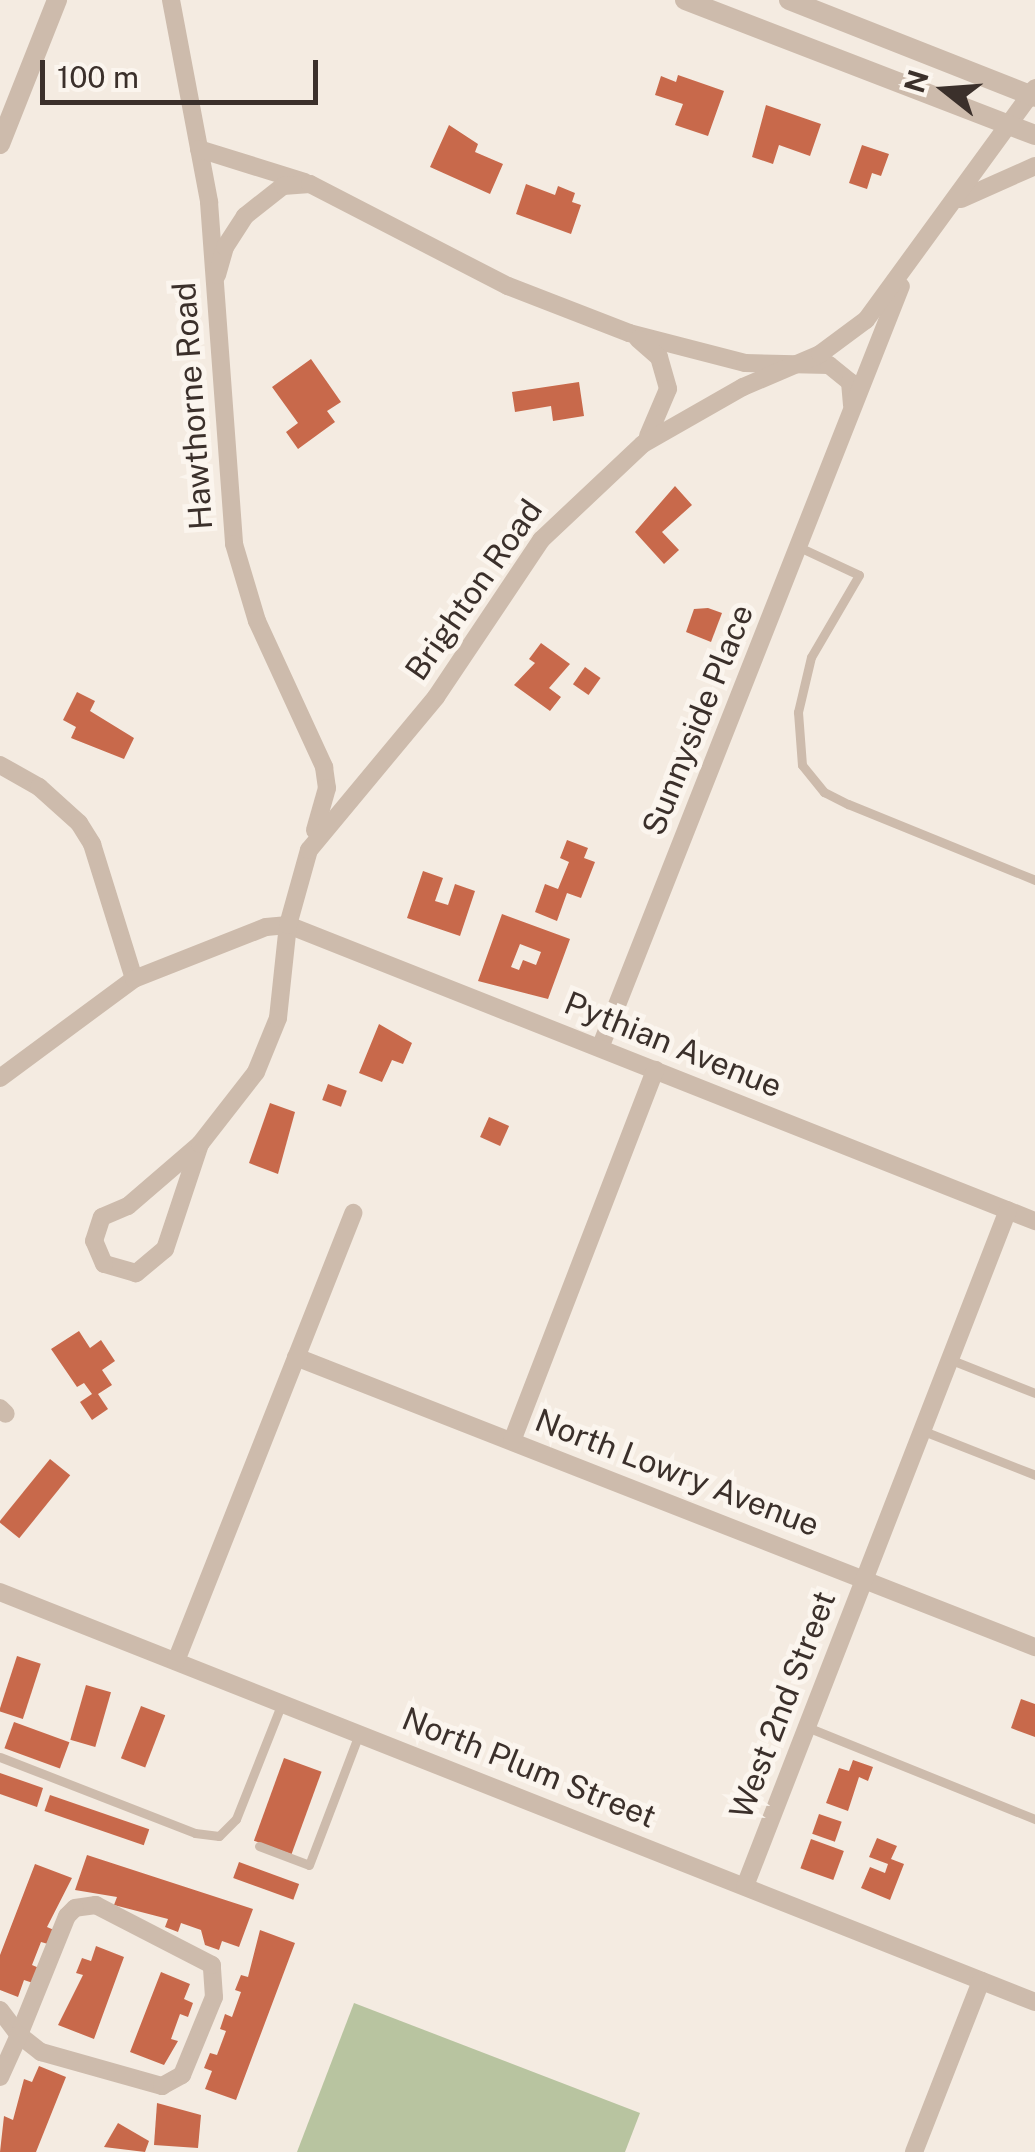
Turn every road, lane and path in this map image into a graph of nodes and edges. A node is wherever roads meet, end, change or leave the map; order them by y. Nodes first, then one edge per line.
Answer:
1 (57, 0) edge
2 (171, 0) edge
3 (685, 0) edge
4 (789, 0) edge
5 (1033, 94) edge
6 (1004, 123) junction
7 (1035, 134) edge
8 (0, 144) edge
9 (200, 149) junction
10 (1035, 166) edge
11 (310, 184) junction
12 (952, 205) junction
13 (913, 257) junction
14 (214, 295) junction
15 (630, 333) junction
16 (796, 365) junction
17 (852, 413) junction
18 (643, 444) junction
19 (799, 547) junction
20 (0, 766) edge
21 (308, 850) junction
22 (1035, 880) edge
23 (288, 925) junction
24 (134, 979) junction
25 (600, 1048) junction
26 (654, 1070) junction
27 (0, 1078) edge
28 (200, 1144) junction
29 (1008, 1210) junction
30 (354, 1212) dead end
31 (1035, 1220) edge
32 (296, 1358) junction
33 (950, 1358) junction
34 (1035, 1393) edge
35 (922, 1430) junction
36 (512, 1441) junction
37 (1035, 1474) edge
38 (864, 1579) junction
39 (0, 1592) edge
40 (1035, 1647) edge
41 (176, 1662) junction
42 (282, 1703) junction
43 (806, 1727) junction
44 (358, 1734) junction
45 (0, 1757) edge
46 (1035, 1819) edge
47 (259, 1846) dead end
48 (745, 1886) junction
49 (981, 1981) junction
50 (1035, 2002) edge
51 (0, 2010) edge
52 (19, 2035) junction
53 (0, 2077) edge
54 (914, 2152) edge

1 - 8 street
2 - 9 street, Hawthorne Road
3 - 6 street
4 - 5 street
5 - 6 street, Brighton Road
6 - 7 street
6 - 12 street, Brighton Road
9 - 11 street
9 - 14 street, Hawthorne Road
10 - 12 street
11 - 14 street
11 - 15 street
12 - 13 street, Brighton Road
13 - 16 street, Brighton Road
13 - 17 street, Sunnyside Place
14 - 21 street, Hawthorne Road
15 - 16 street
15 - 18 street
16 - 17 street
16 - 18 street, Brighton Road
17 - 19 street, Sunnyside Place
18 - 21 street, Brighton Road
19 - 22 lane
19 - 25 street, Sunnyside Place
20 - 24 street
21 - 23 street, Brighton Road
23 - 24 street
23 - 25 street, Pythian Avenue
23 - 28 street, Brighton Road
24 - 27 street
25 - 26 street, Pythian Avenue
26 - 29 street, Pythian Avenue
26 - 36 street
28 - 28 street, Brighton Road
29 - 31 street, Pythian Avenue
29 - 33 street, West 2nd Street
30 - 32 street
32 - 36 street, North Lowry Avenue
32 - 41 street
33 - 34 lane
33 - 35 street, West 2nd Street
35 - 37 lane
35 - 38 street, West 2nd Street
36 - 38 street, North Lowry Avenue
38 - 40 street, North Lowry Avenue
38 - 43 street, West 2nd Street
39 - 41 street, North Plum Street
41 - 42 street, North Plum Street
42 - 44 street, North Plum Street
42 - 45 lane
43 - 46 lane
43 - 48 street, West 2nd Street
44 - 47 lane
44 - 48 street, North Plum Street
48 - 49 street, North Plum Street
49 - 50 street, North Plum Street
49 - 54 street
51 - 52 street
52 - 52 street
52 - 53 street

